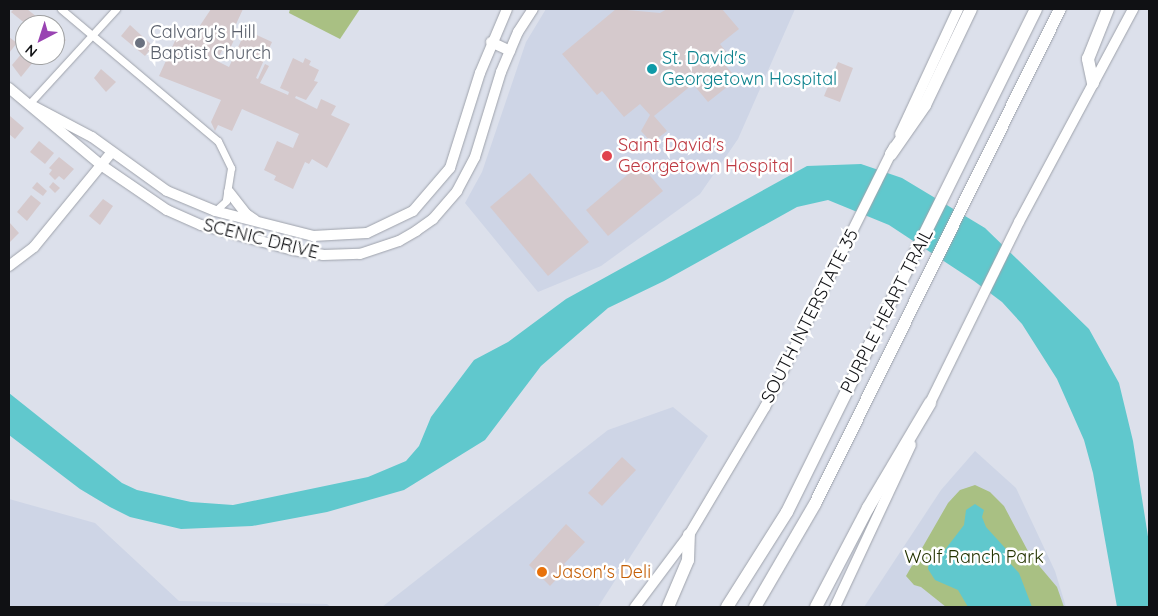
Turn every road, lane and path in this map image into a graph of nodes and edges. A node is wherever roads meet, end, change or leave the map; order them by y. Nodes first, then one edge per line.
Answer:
1 (61, 9) edge
2 (116, 9) edge
3 (507, 9) edge
4 (533, 9) edge
5 (958, 9) edge
6 (972, 9) edge
7 (1036, 9) edge
8 (1060, 9) edge
9 (1108, 9) edge
10 (1133, 9) edge
11 (94, 35) junction
12 (491, 42) junction
13 (510, 51) junction
14 (1093, 82) junction
15 (9, 88) edge
16 (29, 104) junction
17 (111, 153) junction
18 (891, 154) junction
19 (101, 165) junction
20 (229, 192) junction
21 (215, 212) junction
22 (262, 224) junction
23 (9, 266) edge
24 (930, 403) junction
25 (689, 535) junction
26 (636, 607) edge
27 (668, 607) edge
28 (727, 607) edge
29 (755, 607) edge
30 (816, 607) edge
31 (835, 607) edge

1 - 11 street
2 - 11 street
3 - 12 street, SCENIC DRIVE
4 - 13 street, SCENIC DRIVE
5 - 18 street, SOUTH INTERSTATE 35
6 - 18 highway
7 - 28 highway, PURPLE HEART TRAIL
8 - 29 highway, PURPLE HEART TRAIL
9 - 14 highway
10 - 14 street
11 - 16 street
11 - 20 street
12 - 13 street
12 - 22 street, SCENIC DRIVE
13 - 19 street, SCENIC DRIVE
14 - 24 street
15 - 16 street
16 - 17 street, SCENIC DRIVE
16 - 19 street, SCENIC DRIVE
17 - 19 street
17 - 21 street, SCENIC DRIVE
18 - 25 street, SOUTH INTERSTATE 35
19 - 23 street
20 - 21 street
20 - 22 street
21 - 22 street, SCENIC DRIVE
24 - 30 highway
24 - 31 street
25 - 26 street, SOUTH INTERSTATE 35
25 - 27 highway

